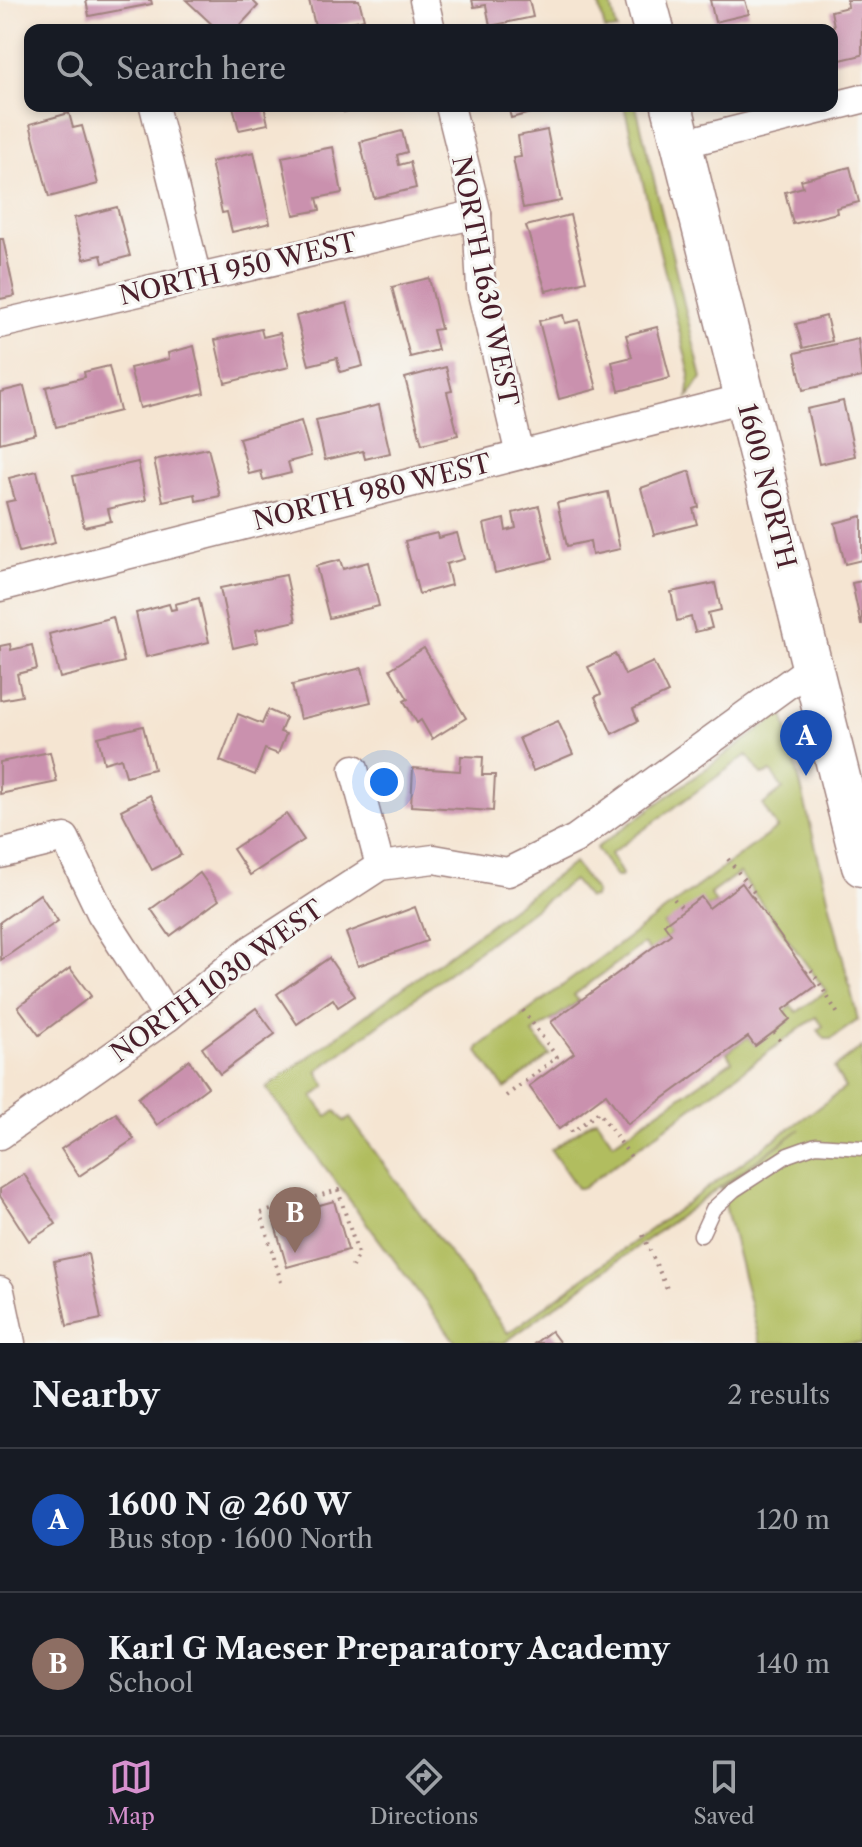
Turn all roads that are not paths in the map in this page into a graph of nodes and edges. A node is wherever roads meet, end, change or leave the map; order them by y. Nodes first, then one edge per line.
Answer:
1 (424, 0) edge
2 (646, 0) edge
3 (430, 24) edge
4 (652, 24) edge
5 (862, 99) edge
6 (838, 102) edge
7 (156, 112) edge
8 (452, 112) edge
9 (770, 112) edge
10 (677, 125) edge
11 (477, 214) junction
12 (197, 278) junction
13 (0, 324) edge
14 (745, 398) junction
15 (520, 455) junction
16 (0, 587) edge
17 (813, 666) junction
18 (354, 769) dead end
19 (854, 793) edge
20 (0, 854) edge
21 (380, 866) junction
22 (862, 866) edge
23 (168, 1017) junction
24 (0, 1135) edge
25 (862, 1148) edge
26 (701, 1235) dead end
27 (0, 1291) edge
28 (11, 1343) edge

1 - 3 street
2 - 4 main road
5 - 6 street
7 - 12 street
8 - 11 street, NORTH 1630 WEST
9 - 10 street
10 - 14 main road, 1600 NORTH
11 - 12 street, NORTH 950 WEST
11 - 15 street, NORTH 1630 WEST
12 - 13 street, NORTH 950 WEST
14 - 15 street, NORTH 980 WEST
14 - 17 main road, 1600 NORTH
15 - 16 street, NORTH 980 WEST
17 - 19 main road, 1600 NORTH
17 - 21 street, NORTH 1030 WEST
18 - 21 street
19 - 22 main road, 1600 NORTH
20 - 23 street
21 - 23 street, NORTH 1030 WEST
23 - 24 street, NORTH 1030 WEST
25 - 26 lane
27 - 28 street

